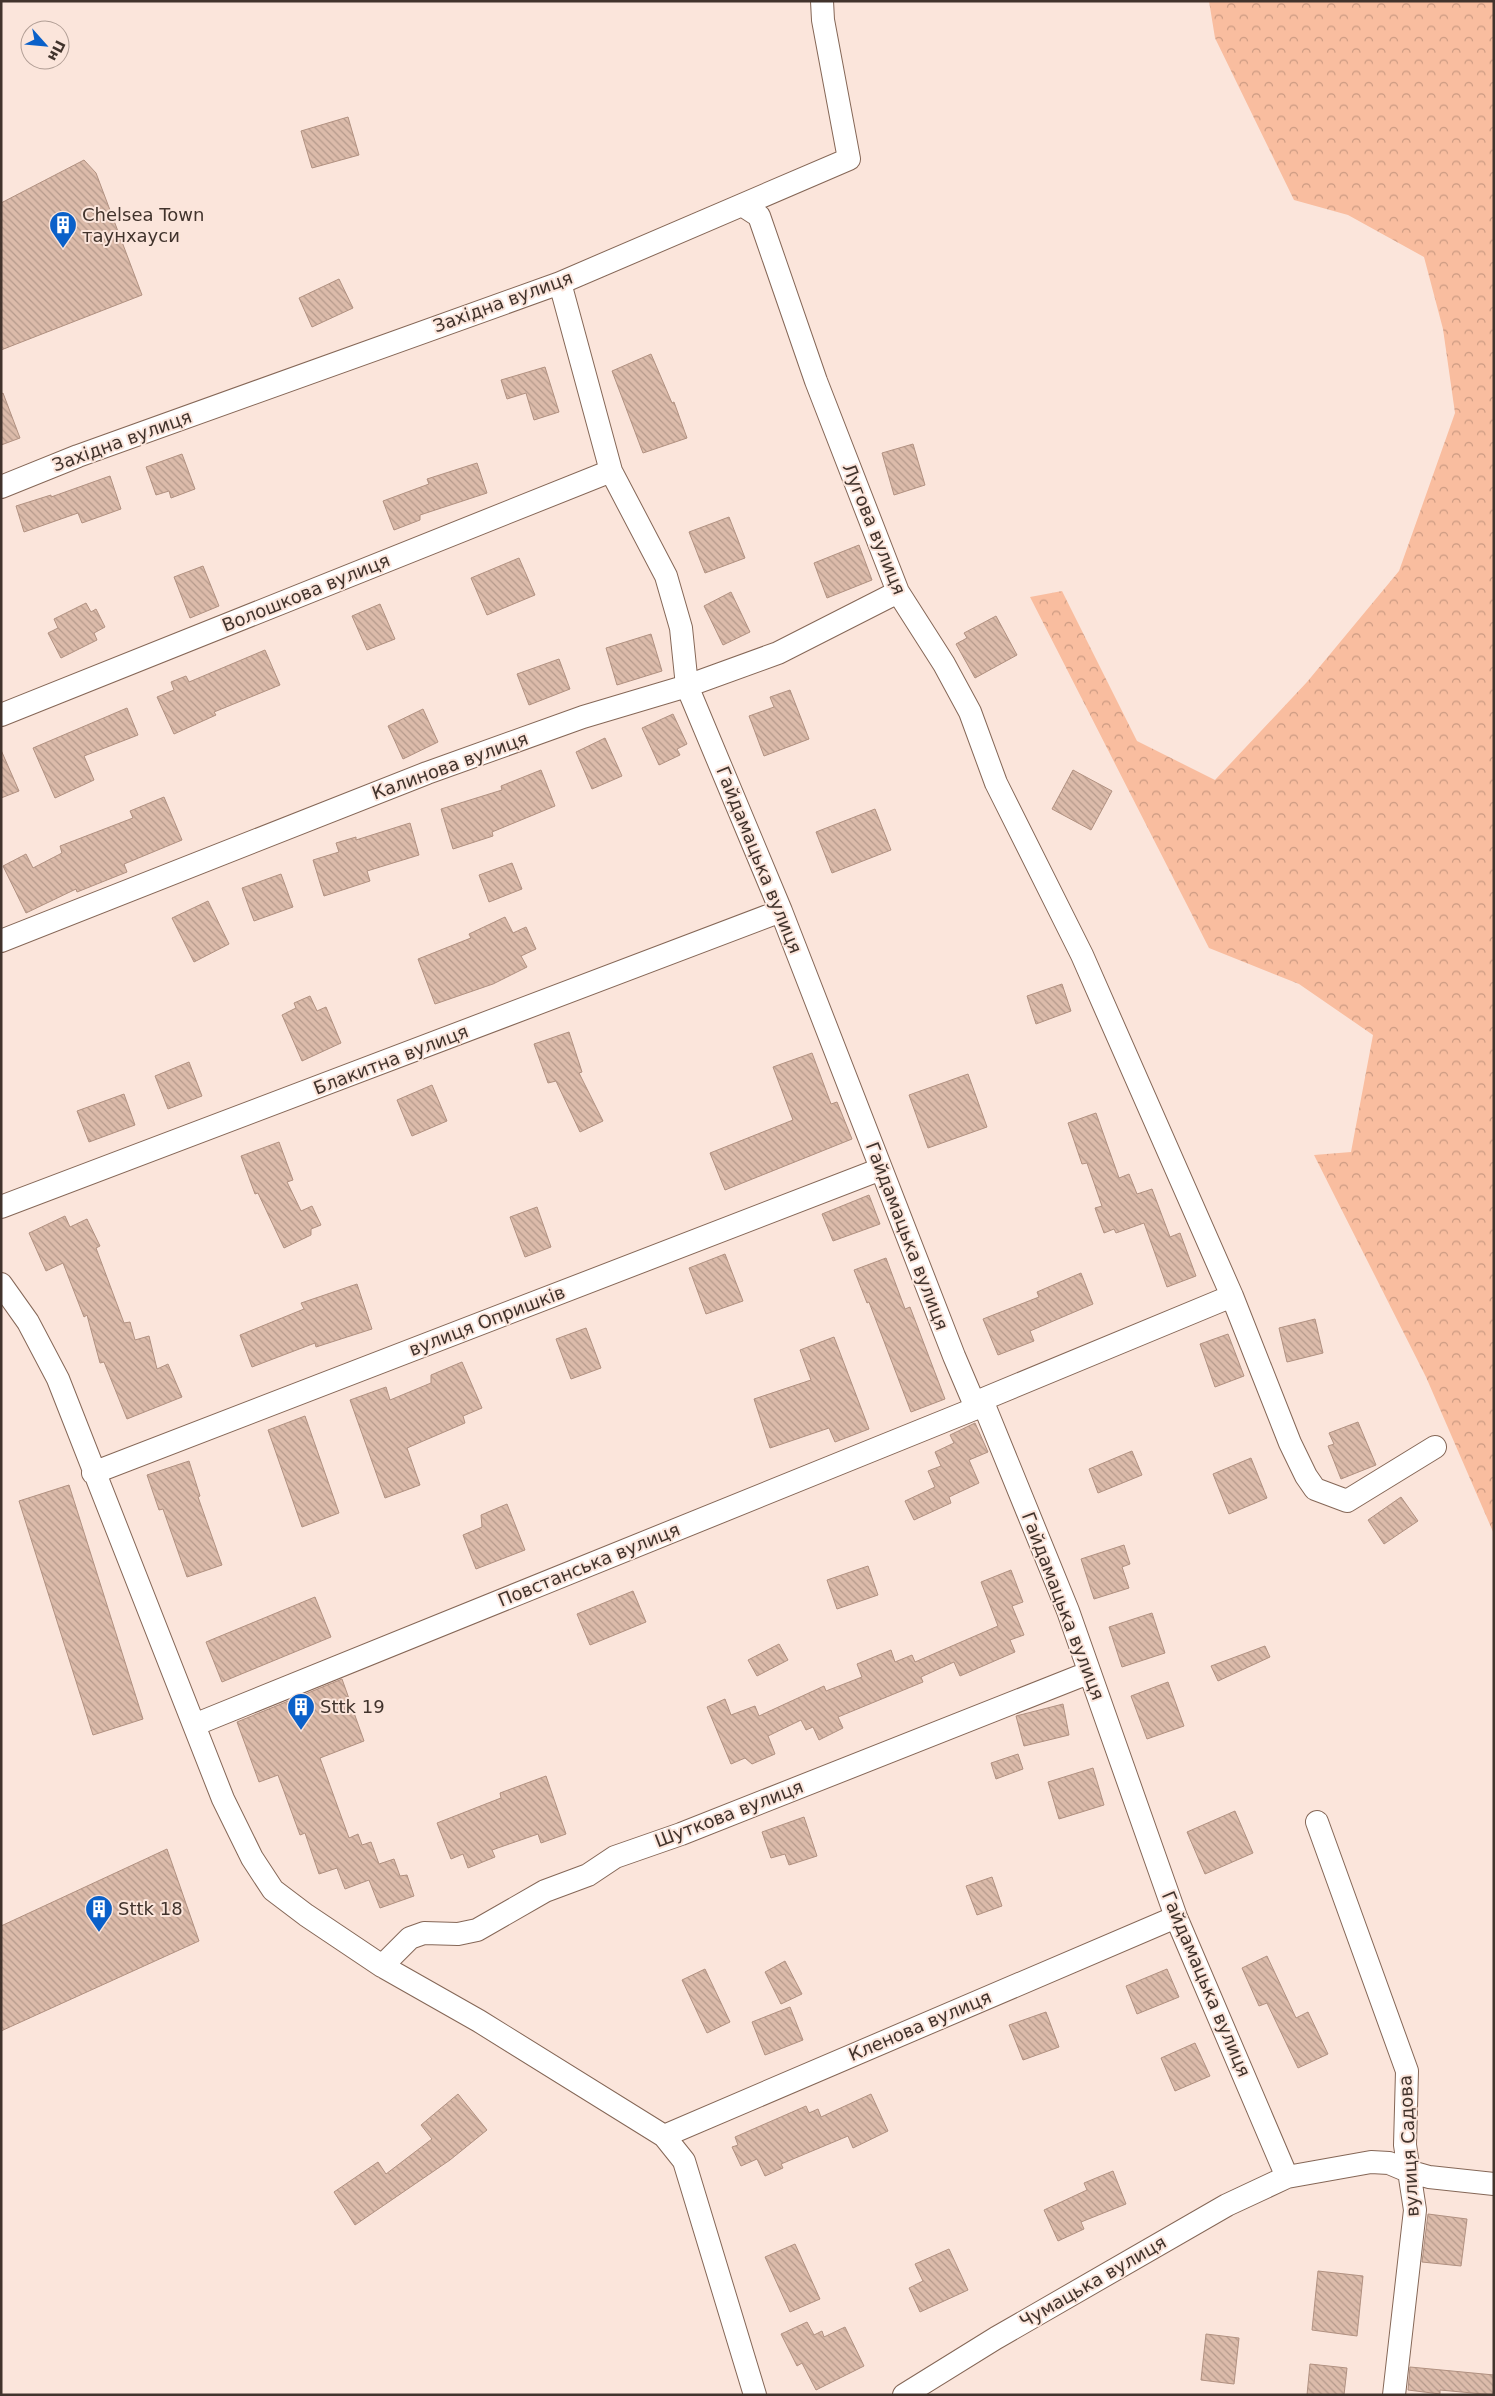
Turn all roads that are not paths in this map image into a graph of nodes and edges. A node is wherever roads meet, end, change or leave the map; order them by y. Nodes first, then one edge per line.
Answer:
1 (822, 1) edge
2 (742, 205) junction
3 (560, 283) junction
4 (611, 471) junction
5 (1, 486) edge
6 (898, 592) junction
7 (687, 686) junction
8 (1, 715) edge
9 (781, 911) junction
10 (1, 941) edge
11 (881, 1169) junction
12 (1, 1207) edge
13 (1, 1284) edge
14 (1232, 1296) junction
15 (979, 1404) junction
16 (1435, 1447) dead end
17 (93, 1473) junction
18 (1088, 1673) junction
19 (194, 1725) junction
20 (1317, 1822) dead end
21 (1176, 1917) junction
22 (382, 1966) junction
23 (664, 2136) junction
24 (1408, 2171) junction
25 (1287, 2177) junction
26 (1494, 2184) edge
27 (755, 2395) edge
28 (904, 2395) edge
29 (1394, 2395) edge

1 - 2 street, Західна вулиця
2 - 3 street, Західна вулиця
2 - 6 street, Лугова вулиця
3 - 4 street, Гайдамацька вулиця
3 - 5 street, Західна вулиця
4 - 7 street, Гайдамацька вулиця
4 - 8 street, Волошкова вулиця
6 - 7 street, Калинова вулиця
6 - 14 street, Лугова вулиця
7 - 9 street, Гайдамацька вулиця
7 - 10 street, Калинова вулиця
9 - 11 street, Гайдамацька вулиця
9 - 12 street, Блакитна вулиця
11 - 15 street, Гайдамацька вулиця
11 - 17 street, вулиця Опришків
13 - 17 street
14 - 15 street, Повстанська вулиця
14 - 16 street, Лугова вулиця
15 - 18 street, Гайдамацька вулиця
15 - 19 street, Повстанська вулиця
17 - 19 street
18 - 21 street, Гайдамацька вулиця
18 - 22 street, Шуткова вулиця
19 - 22 street
20 - 24 street, вулиця Садова
21 - 23 street, Кленова вулиця
21 - 25 street, Гайдамацька вулиця
22 - 23 street
23 - 27 street
24 - 25 street, Чумацька вулиця
24 - 26 street, Чумацька вулиця
24 - 29 street, вулиця Садова
25 - 28 street, Чумацька вулиця

